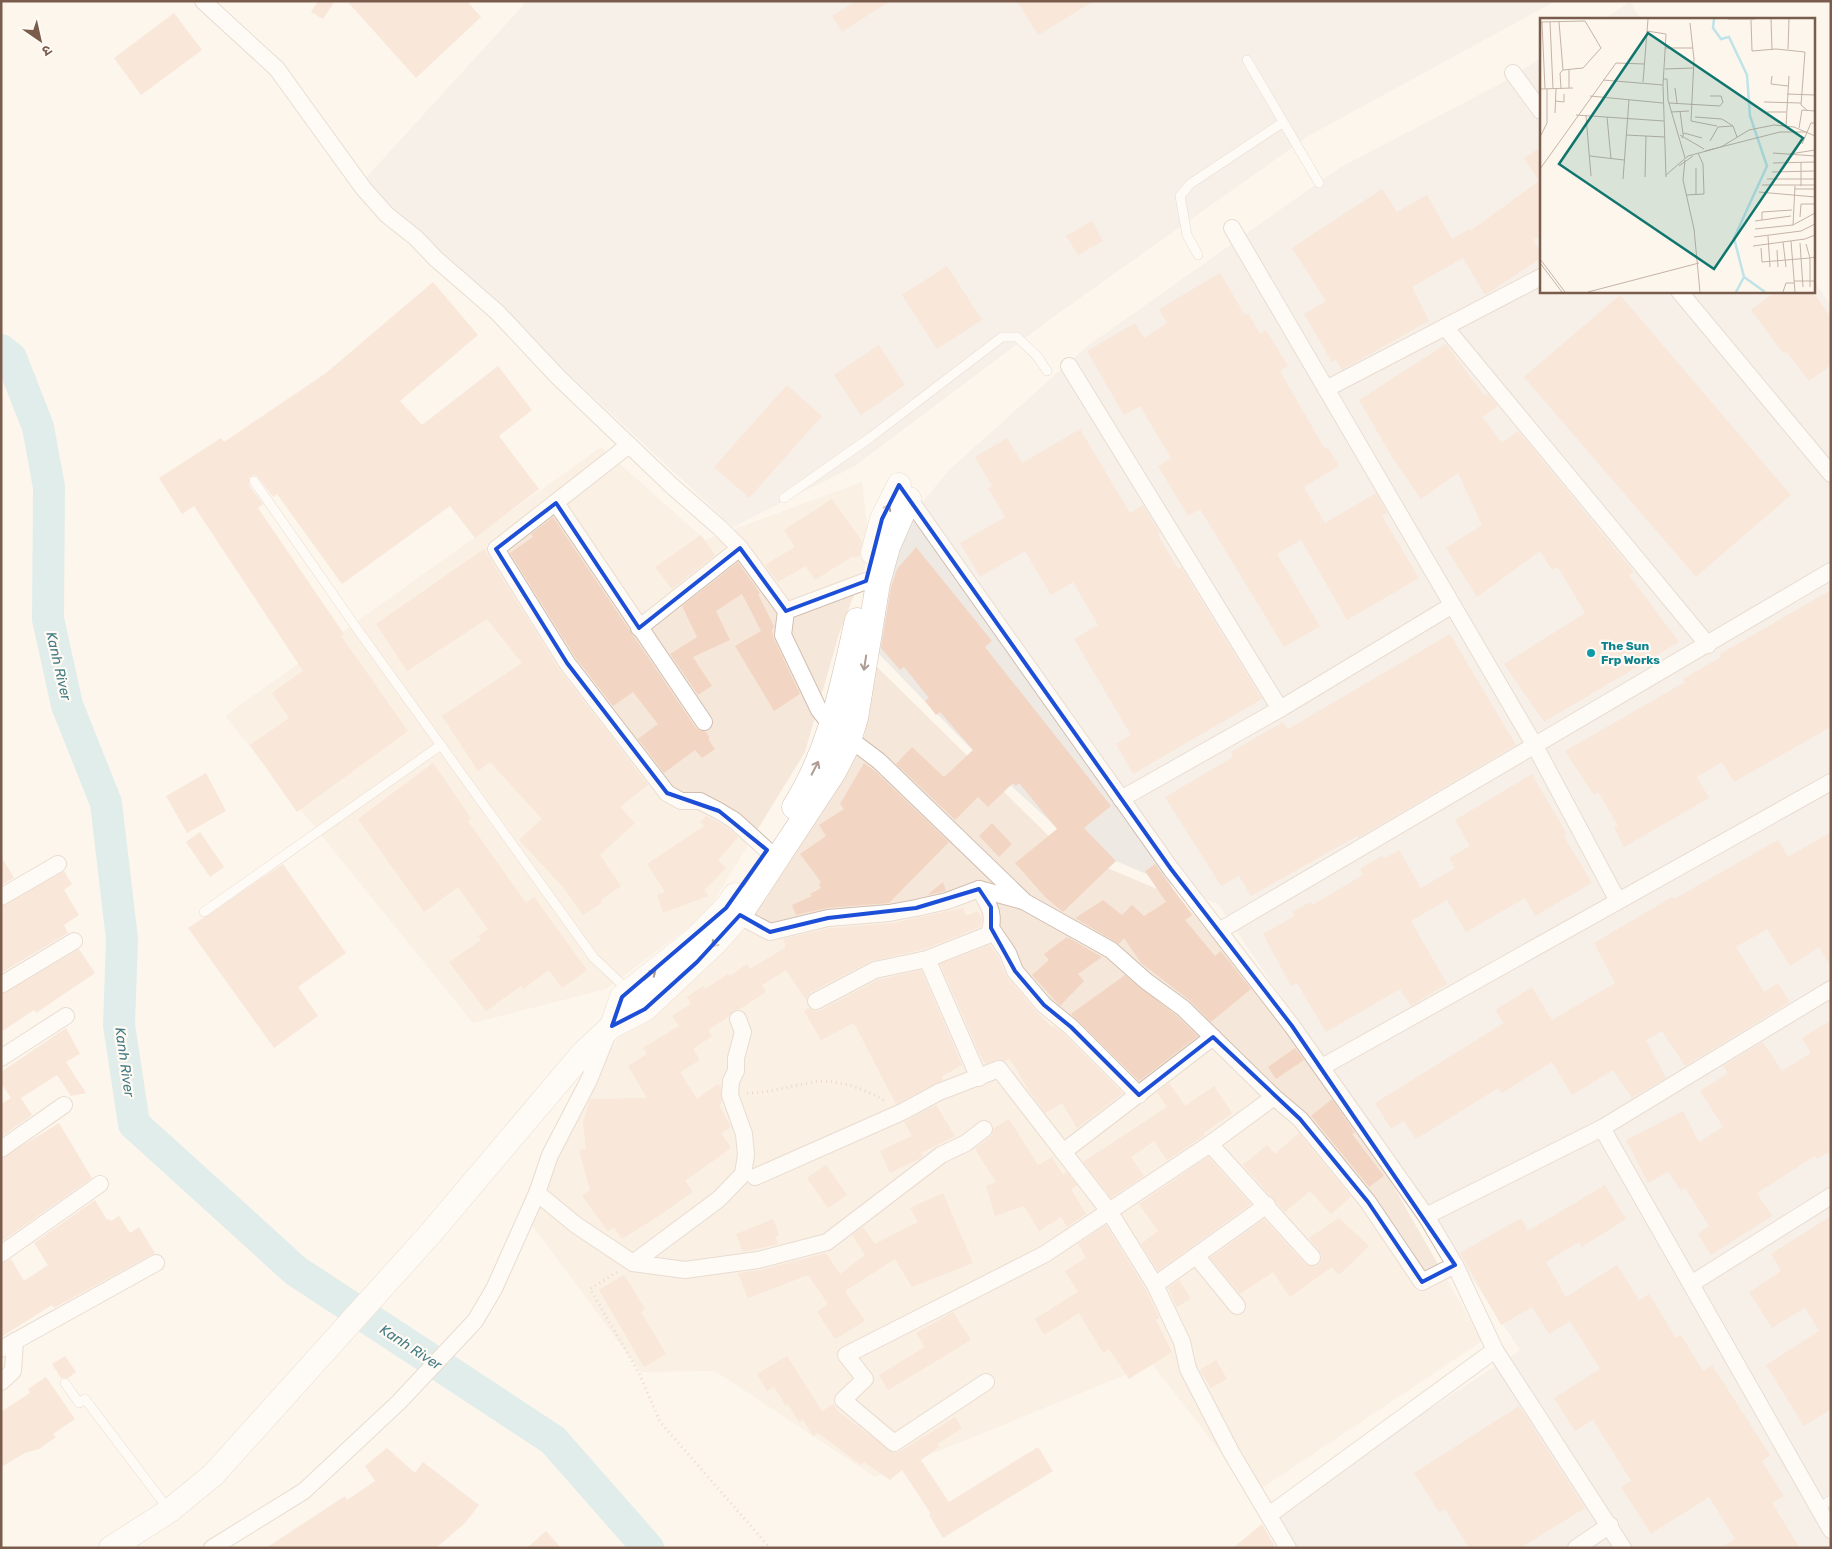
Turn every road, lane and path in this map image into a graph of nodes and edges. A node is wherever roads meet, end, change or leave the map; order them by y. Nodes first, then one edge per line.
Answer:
1 (203, 1) edge
2 (1247, 60) dead end
3 (1513, 73) dead end
4 (1540, 110) edge
5 (1282, 123) junction
6 (1319, 183) dead end
7 (1232, 228) dead end
8 (1198, 255) dead end
9 (1540, 278) edge
10 (1680, 292) edge
11 (1445, 327) junction
12 (1069, 366) dead end
13 (1046, 370) dead end
14 (1326, 389) junction
15 (629, 444) junction
16 (1831, 474) edge
17 (254, 481) dead end
18 (904, 492) junction
19 (784, 498) dead end
20 (556, 503) junction
21 (740, 548) junction
22 (1831, 571) edge
23 (866, 580) junction
24 (1451, 606) junction
25 (786, 611) junction
26 (639, 628) junction
27 (1708, 645) junction
28 (1280, 709) junction
29 (704, 722) dead end
30 (841, 733) junction
31 (440, 745) junction
32 (1535, 746) junction
33 (1831, 782) edge
34 (1121, 799) junction
35 (767, 850) junction
36 (58, 864) dead end
37 (979, 890) junction
38 (1, 897) edge
39 (1618, 901) junction
40 (1025, 902) junction
41 (204, 912) dead end
42 (733, 912) junction
43 (991, 928) junction
44 (1219, 931) junction
45 (74, 941) dead end
46 (927, 959) junction
47 (1, 985) edge
48 (1831, 989) edge
49 (629, 992) junction
50 (816, 1000) dead end
51 (66, 1016) dead end
52 (738, 1019) dead end
53 (612, 1026) junction
54 (1213, 1037) junction
55 (1, 1058) edge
56 (1322, 1067) junction
57 (979, 1078) junction
58 (731, 1080) junction
59 (1139, 1095) junction
60 (1274, 1097) junction
61 (64, 1105) dead end
62 (902, 1112) junction
63 (1602, 1128) junction
64 (984, 1129) dead end
65 (1210, 1144) junction
66 (1, 1148) edge
67 (1063, 1152) junction
68 (755, 1177) dead end
69 (100, 1184) dead end
70 (537, 1192) junction
71 (1831, 1196) edge
72 (1267, 1205) junction
73 (1109, 1211) junction
74 (1426, 1216) junction
75 (1, 1254) edge
76 (1197, 1256) junction
77 (1312, 1257) dead end
78 (156, 1263) dead end
79 (633, 1263) junction
80 (1455, 1265) junction
81 (1690, 1284) junction
82 (1155, 1285) junction
83 (1237, 1306) dead end
84 (8, 1345) edge
85 (1495, 1350) junction
86 (1, 1382) edge
87 (986, 1382) dead end
88 (65, 1383) dead end
89 (1825, 1504) edge
90 (169, 1511) junction
91 (1269, 1515) junction
92 (1610, 1525) junction
93 (1831, 1530) edge
94 (111, 1548) edge
95 (212, 1548) edge
96 (770, 1548) edge
97 (1288, 1548) edge
98 (1576, 1548) edge
99 (1623, 1548) edge

1 - 15 street
2 - 5 lane
3 - 4 street
5 - 6 lane
5 - 8 lane
7 - 14 street
9 - 11 street
10 - 16 street
11 - 14 street
11 - 27 street
12 - 28 street
13 - 19 lane
14 - 24 street
15 - 20 street
15 - 21 street
17 - 31 lane
23 -> 18 street
18 -> 30 street
18 - 34 street
20 - 26 street
20 - 35 street
21 - 25 street
21 - 26 street
22 - 27 street
23 - 25 street
23 - 30 street
24 - 28 street
24 - 32 street
25 - 30 street
26 - 29 street
27 - 32 street
28 - 34 street
35 -> 30 street
30 - 40 street
30 - 42 street
31 - 41 lane
31 - 49 lane
32 - 39 street
32 - 44 street
33 - 39 street
34 - 44 street
35 - 42 street
36 - 38 street
37 - 40 street
37 - 42 street
37 - 43 street
39 - 56 street
40 - 54 street
49 -> 42 street
42 -> 53 street
43 - 46 street
43 - 59 street
44 - 56 street
45 - 47 street
46 - 50 street
46 - 57 street
48 - 63 street
49 - 53 street
51 - 55 street
52 - 58 street
53 - 70 street
53 - 90 street
54 - 59 street
54 - 60 street
56 - 74 street
57 - 62 street
57 - 67 street
58 - 62 path
58 - 79 street
59 - 67 street
60 - 65 street
60 - 80 street
61 - 66 street
62 - 68 street
63 - 74 street
63 - 81 street
64 - 79 street
65 - 72 street
65 - 73 street
67 - 73 street
69 - 75 street
70 - 79 street
70 - 95 street
71 - 81 street
72 - 76 street
72 - 77 street
73 - 82 street
73 - 87 street
74 - 80 street
76 - 82 street
76 - 83 street
78 - 84 street
79 - 96 path
80 - 85 street
81 - 89 street
82 - 91 street
84 - 86 street
85 - 91 street
85 - 92 street
88 - 90 lane
89 - 93 street
90 - 94 street
91 - 97 street
92 - 98 street
92 - 99 street

